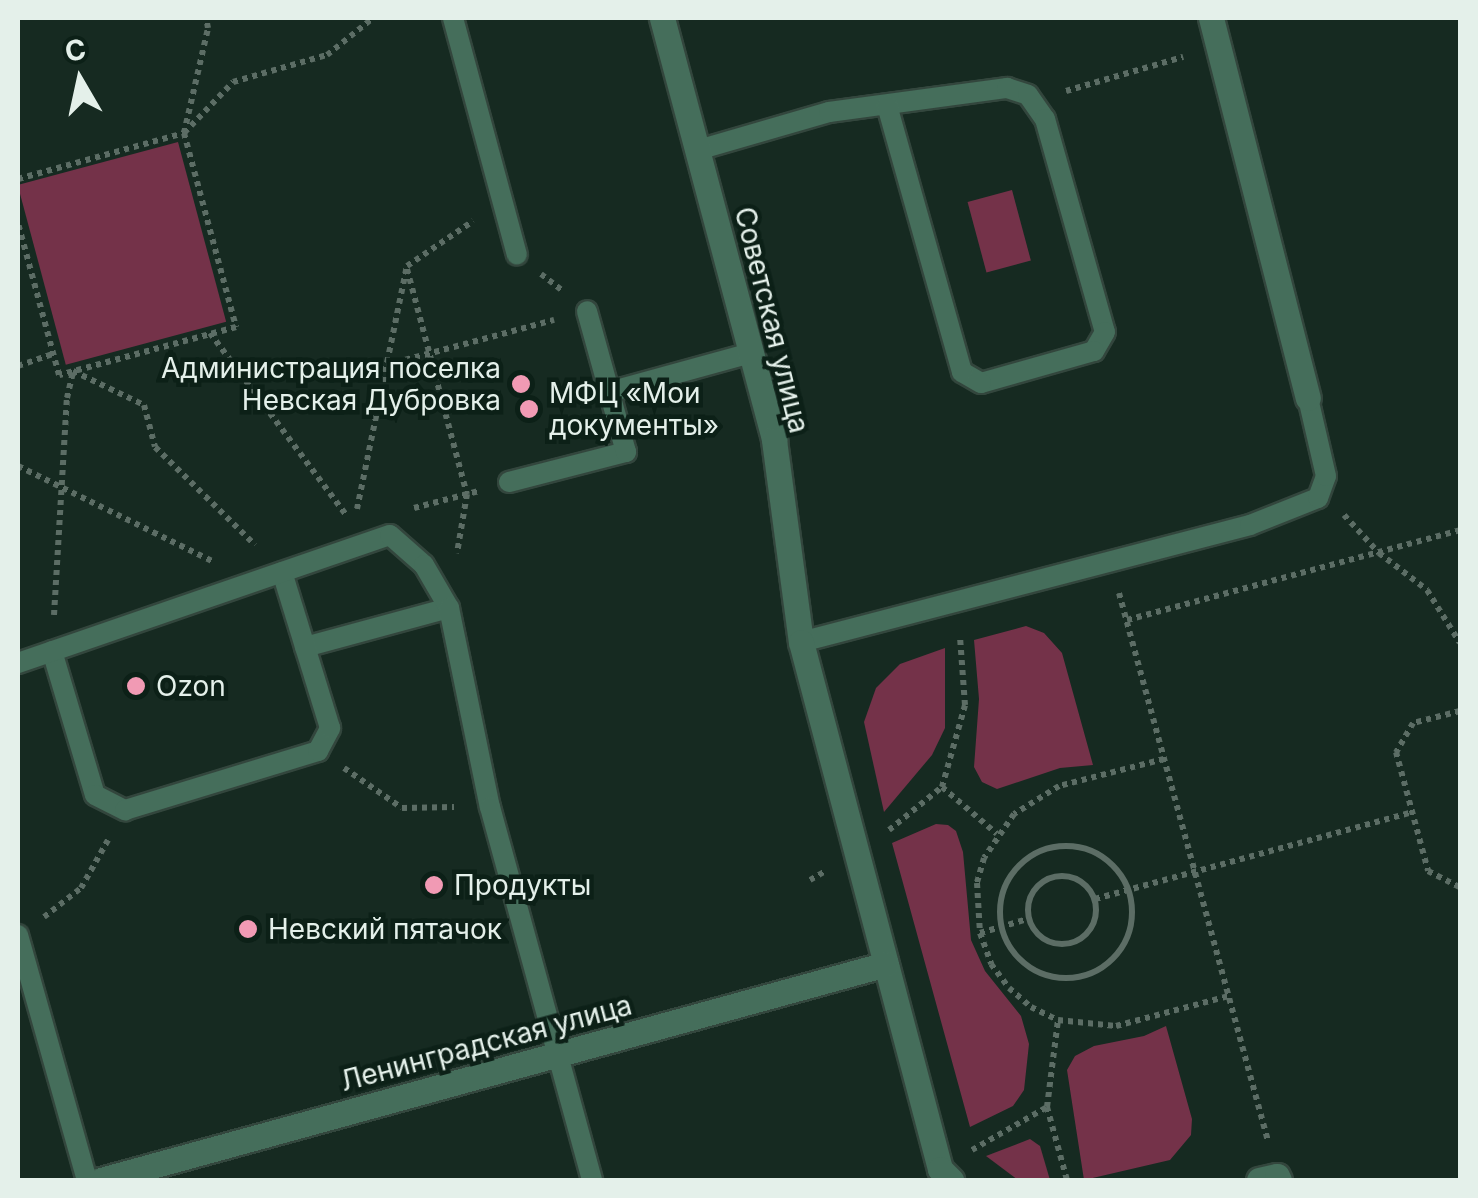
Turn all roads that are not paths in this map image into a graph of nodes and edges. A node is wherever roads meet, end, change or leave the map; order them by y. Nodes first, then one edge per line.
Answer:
1 (453, 18) edge
2 (662, 18) edge
3 (1210, 18) edge
4 (887, 105) junction
5 (698, 150) junction
6 (517, 255) road end
7 (588, 311) road end
8 (751, 353) junction
9 (609, 392) junction
10 (1308, 398) joint
11 (510, 482) dead end
12 (282, 572) junction
13 (449, 608) junction
14 (801, 642) junction
15 (305, 647) junction
16 (52, 651) junction
17 (18, 663) edge
18 (19, 936) edge
19 (886, 964) junction
20 (557, 1054) junction
21 (87, 1180) edge
22 (101, 1180) edge
23 (592, 1180) edge
24 (951, 1180) edge

1 - 6 lane
2 - 5 street, Советская улица
3 - 10 street
4 - 4 lane
4 - 5 lane
5 - 8 street, Советская улица
7 - 9 lane
8 - 9 lane
8 - 14 street, Советская улица
9 - 11 lane
10 - 14 lane
12 - 13 lane
12 - 15 lane
12 - 16 lane
13 - 15 lane
13 - 20 lane
14 - 19 street, Советская улица
15 - 16 lane
16 - 17 lane
18 - 21 lane
19 - 20 street, Ленинградская улица
19 - 24 street, Советская улица
20 - 22 street, Ленинградская улица
20 - 23 lane

